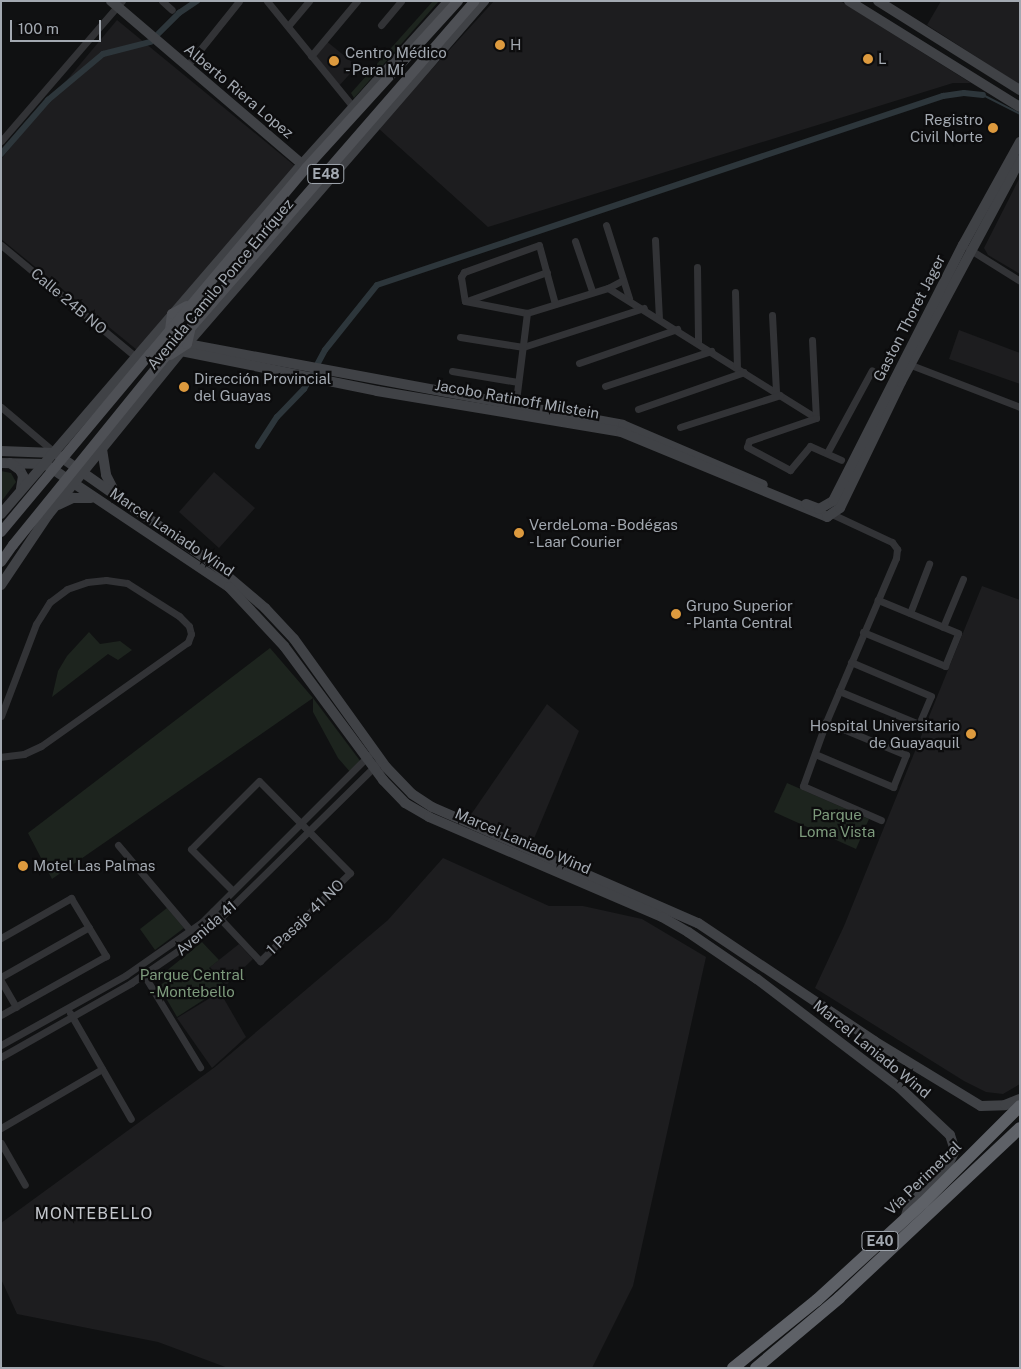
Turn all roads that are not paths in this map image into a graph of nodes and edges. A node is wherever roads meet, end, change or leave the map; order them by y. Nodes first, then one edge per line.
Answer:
1 (162, 1) edge
2 (240, 1) edge
3 (267, 1) edge
4 (309, 1) edge
5 (357, 1) edge
6 (401, 1) edge
7 (483, 1) edge
8 (849, 1) edge
9 (878, 1) edge
10 (117, 3) edge
11 (451, 3) edge
12 (472, 5) edge
13 (172, 10) dead end
14 (458, 23) junction
15 (381, 25) dead end
16 (288, 26) junction
17 (442, 41) junction
18 (439, 53) junction
19 (311, 56) junction
20 (425, 61) junction
21 (188, 66) junction
22 (1020, 90) edge
23 (366, 102) junction
24 (353, 107) junction
25 (1020, 107) edge
26 (350, 118) junction
27 (1, 141) edge
28 (1020, 142) edge
29 (1020, 160) edge
30 (304, 166) junction
31 (606, 225) dead end
32 (655, 240) dead end
33 (575, 241) dead end
34 (1, 245) edge
35 (963, 245) junction
36 (973, 251) junction
37 (697, 267) dead end
38 (546, 272) junction
39 (623, 280) junction
40 (1020, 281) edge
41 (608, 288) junction
42 (592, 291) junction
43 (736, 292) dead end
44 (629, 298) junction
45 (465, 301) junction
46 (192, 304) junction
47 (555, 304) junction
48 (644, 308) junction
49 (527, 313) junction
50 (172, 314) junction
51 (772, 315) dead end
52 (659, 318) junction
53 (191, 323) junction
54 (677, 329) junction
55 (170, 331) junction
56 (460, 337) dead end
57 (812, 340) dead end
58 (698, 342) junction
59 (523, 347) junction
60 (184, 348) junction
61 (711, 351) junction
62 (136, 357) junction
63 (161, 361) junction
64 (579, 363) dead end
65 (911, 364) junction
66 (737, 367) junction
67 (872, 370) dead end
68 (452, 371) dead end
69 (744, 372) junction
70 (518, 382) junction
71 (605, 386) dead end
72 (778, 393) junction
73 (1, 407) edge
74 (1020, 407) edge
75 (515, 409) junction
76 (638, 409) dead end
77 (816, 418) junction
78 (878, 421) junction
79 (680, 427) dead end
80 (102, 449) junction
81 (1, 451) edge
82 (55, 453) junction
83 (827, 453) junction
84 (841, 460) dead end
85 (5, 463) edge
86 (45, 464) junction
87 (81, 474) junction
88 (73, 484) junction
89 (21, 489) junction
90 (93, 498) junction
91 (119, 500) junction
92 (51, 511) junction
93 (830, 511) junction
94 (1, 514) edge
95 (1, 532) edge
96 (1, 562) edge
97 (929, 564) dead end
98 (964, 579) dead end
99 (1, 585) edge
100 (878, 600) junction
101 (910, 613) junction
102 (943, 627) junction
103 (863, 632) junction
104 (851, 662) junction
105 (839, 691) junction
106 (1, 716) edge
107 (826, 722) junction
108 (370, 754) junction
109 (815, 754) junction
110 (1, 757) edge
111 (377, 764) junction
112 (881, 820) dead end
113 (301, 824) junction
114 (308, 831) junction
115 (118, 845) dead end
116 (233, 891) junction
117 (213, 912) junction
118 (220, 919) junction
119 (89, 927) junction
120 (191, 931) junction
121 (1, 938) edge
122 (144, 975) junction
123 (1, 977) edge
124 (1, 981) edge
125 (16, 1006) junction
126 (66, 1008) junction
127 (1, 1015) edge
128 (72, 1017) junction
129 (30, 1029) junction
130 (35, 1038) junction
131 (1, 1045) edge
132 (1, 1057) edge
133 (200, 1067) dead end
134 (102, 1069) junction
135 (1020, 1099) edge
136 (1020, 1106) edge
137 (130, 1119) dead end
138 (1, 1128) edge
139 (1020, 1128) edge
140 (1, 1143) edge
141 (25, 1185) dead end
142 (905, 1219) junction
143 (733, 1368) edge
144 (756, 1368) edge

1 - 13 street
2 - 21 street
3 - 16 street
4 - 16 street
5 - 19 street
6 - 15 street
7 - 14 main road
7 - 18 main road, Avenida Camilo Ponce Enríquez / E48
8 - 25 main road
9 - 22 main road
10 - 21 main road, Alberto Riera Lopez
10 - 27 street
11 - 23 main road, Avenida Camilo Ponce Enríquez / E48
11 - 24 main road, Avenida Camilo Ponce Enríquez / E48
12 - 14 main road, Avenida Camilo Ponce Enríquez / E48
14 - 17 main road, Avenida Camilo Ponce Enríquez / E48
16 - 19 street
17 - 18 main road
17 - 20 main road, Avenida Camilo Ponce Enríquez / E48
18 - 20 main road
18 - 60 main road, Avenida Camilo Ponce Enríquez / E48
19 - 24 street
20 - 53 main road, Avenida Camilo Ponce Enríquez / E48
21 - 30 main road, Alberto Riera Lopez
23 - 24 main road
23 - 26 main road, Avenida Camilo Ponce Enríquez / E48
24 - 26 main road
24 - 30 main road, Avenida Camilo Ponce Enríquez / E48
26 - 30 main road, Avenida Camilo Ponce Enríquez / E48
28 - 35 main road, Gaston Thoret Jager
29 - 36 main road, Gaston Thoret Jager
30 - 46 main road, Avenida Camilo Ponce Enríquez / E48
30 - 50 main road, Avenida Camilo Ponce Enríquez / E48
31 - 39 street
32 - 52 street
33 - 42 street
34 - 62 street, Calle 24B NO
35 - 36 street
35 - 78 main road, Gaston Thoret Jager
36 - 40 street
36 - 65 main road, Gaston Thoret Jager
37 - 58 street
38 - 45 street
38 - 45 street
38 - 47 street
39 - 41 street
39 - 44 street
41 - 42 street
41 - 44 street
42 - 47 street
43 - 66 street
44 - 48 street
45 - 49 street
46 - 50 main road
46 - 55 main road, Avenida Camilo Ponce Enríquez / E48
47 - 49 street
48 - 52 street
48 - 59 street
49 - 59 street
50 - 55 main road
50 - 62 main road, Avenida Camilo Ponce Enríquez / E48
51 - 72 street
52 - 54 street
53 - 60 main road
53 - 63 main road, Avenida Camilo Ponce Enríquez / E48
54 - 58 street
54 - 64 street
55 - 95 main road, Avenida Camilo Ponce Enríquez / E48, bridge
56 - 59 street
57 - 77 street
58 - 61 street
59 - 70 street
60 - 63 main road
60 - 75 main road, Jacobo Ratinoff Milstein
60 - 80 main road, Avenida Camilo Ponce Enríquez / E48
61 - 66 street
61 - 71 street
62 - 82 main road, Avenida Camilo Ponce Enríquez / E48
63 - 96 main road, Avenida Camilo Ponce Enríquez / E48, bridge
65 - 74 street
65 - 78 main road, Gaston Thoret Jager
66 - 69 street
67 - 83 street
68 - 70 street
69 - 72 street
69 - 76 street
70 - 75 street
72 - 77 street
72 - 79 street
73 - 82 street
75 - 93 main road, Jacobo Ratinoff Milstein
77 - 83 street
78 - 93 main road, Gaston Thoret Jager
80 - 87 main road, Avenida Camilo Ponce Enríquez / E48
80 - 91 main road
81 - 82 main road
82 - 86 main road, Avenida Camilo Ponce Enríquez / E48
82 - 87 main road, Marcel Laniado Wind
83 - 84 street
85 - 86 main road
85 - 89 main road
86 - 88 main road, Marcel Laniado Wind
86 - 89 main road, Avenida Camilo Ponce Enríquez / E48
87 - 88 main road, Avenida Camilo Ponce Enríquez / E48
87 - 91 main road, Marcel Laniado Wind
88 - 90 main road, Marcel Laniado Wind
88 - 92 main road, Avenida Camilo Ponce Enríquez / E48
89 - 92 main road
89 - 94 main road, Avenida Camilo Ponce Enríquez / E48
90 - 92 main road
90 - 108 main road, Marcel Laniado Wind
91 - 108 main road, Marcel Laniado Wind
92 - 99 main road, Avenida Camilo Ponce Enríquez / E48
93 - 100 street
97 - 101 street
98 - 102 street
100 - 101 street
100 - 103 street
101 - 102 street
102 - 103 street
103 - 104 street
104 - 105 street
104 - 105 street
105 - 107 street
106 - 110 street
107 - 109 street
107 - 109 street
108 - 111 main road, Marcel Laniado Wind
108 - 113 street, Avenida 41
109 - 112 street
111 - 114 street, Avenida 41
111 - 135 main road, Marcel Laniado Wind
111 - 142 main road, Marcel Laniado Wind
113 - 114 street
113 - 116 street, Avenida 41
113 - 116 street
114 - 118 street, Avenida 41
114 - 118 street, 1 Pasaje 41 NO
115 - 120 street
116 - 117 street, Avenida 41
117 - 118 street
117 - 120 street, Avenida 41
118 - 122 street, Avenida 41
119 - 121 street
119 - 123 street
119 - 125 street
120 - 126 street, Avenida 41
122 - 128 street, Avenida 41
122 - 133 street
124 - 125 street
125 - 127 street
126 - 128 street
126 - 129 street, Avenida 41
128 - 130 street, Avenida 41
128 - 134 street
129 - 130 street
129 - 131 street, Avenida 41
130 - 132 street, Avenida 41
134 - 137 street
134 - 138 street
136 - 142 highway, Vía Perimetral / E40
139 - 144 highway, Vía Perimetral / E40
140 - 141 street
142 - 143 highway, Vía Perimetral / E40

